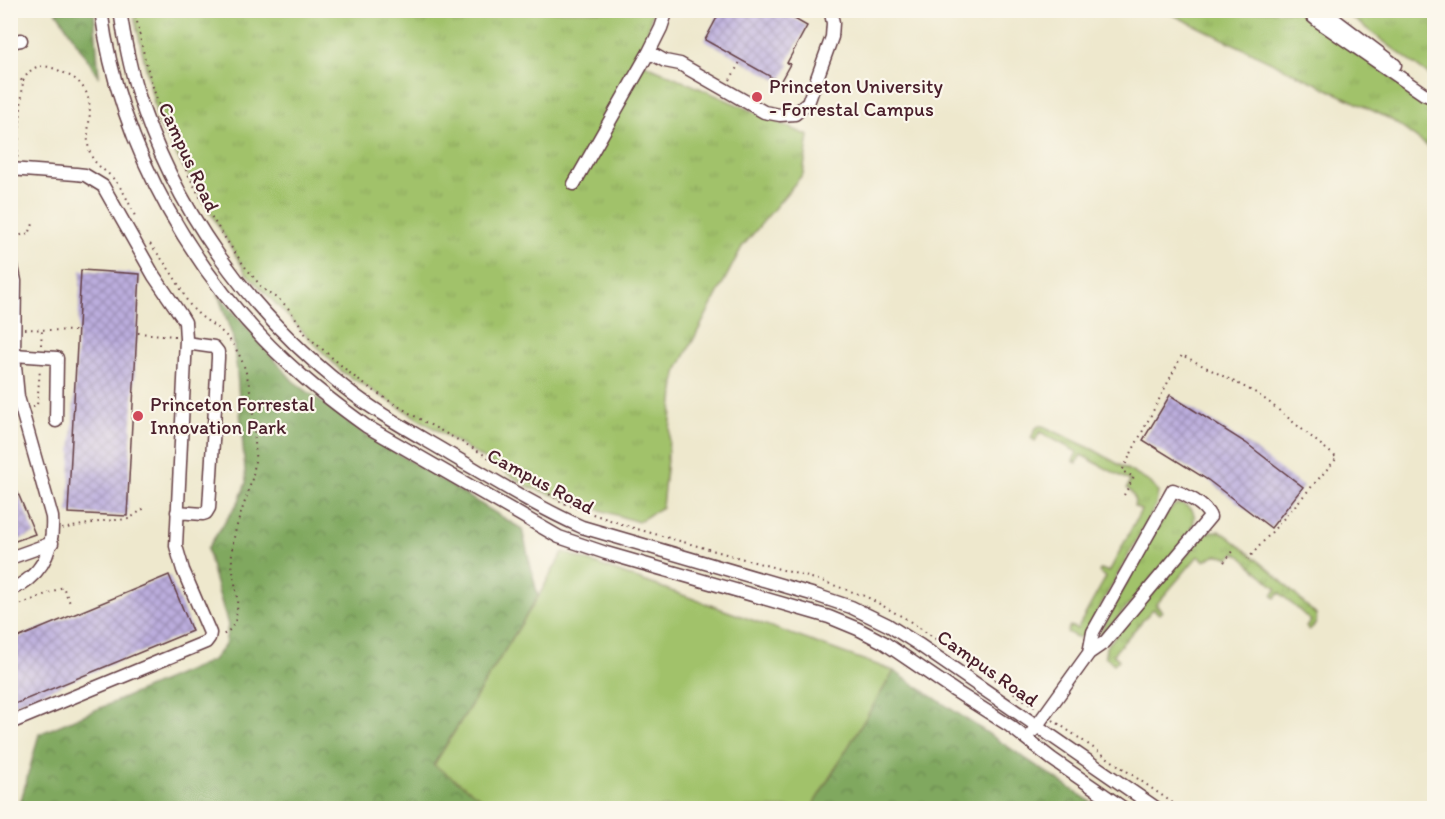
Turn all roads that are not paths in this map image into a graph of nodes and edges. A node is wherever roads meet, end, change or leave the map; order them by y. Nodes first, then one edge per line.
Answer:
1 (101, 10) edge
2 (120, 10) edge
3 (667, 10) edge
4 (829, 10) edge
5 (1305, 10) edge
6 (1322, 10) edge
7 (649, 52) junction
8 (1434, 96) edge
9 (13, 169) edge
10 (574, 184) dead end
11 (11, 260) edge
12 (14, 323) edge
13 (186, 343) junction
14 (14, 355) junction
15 (56, 421) dead end
16 (177, 512) junction
17 (52, 543) junction
18 (10, 558) edge
19 (10, 590) edge
20 (1089, 653) junction
21 (10, 723) edge
22 (1037, 726) junction
23 (1027, 739) junction
24 (1123, 808) edge
25 (1155, 808) edge

1 - 23 street, Campus Road
2 - 22 street, Campus Road
3 - 7 street
4 - 7 street
5 - 8 street
6 - 8 street
7 - 10 street
9 - 13 street
11 - 12 street
12 - 14 street
13 - 16 street
13 - 16 street
14 - 15 street
14 - 17 street
16 - 21 street
17 - 18 street
17 - 19 street
20 - 20 street
20 - 22 street
22 - 23 street
22 - 25 street, Campus Road
23 - 24 street, Campus Road

